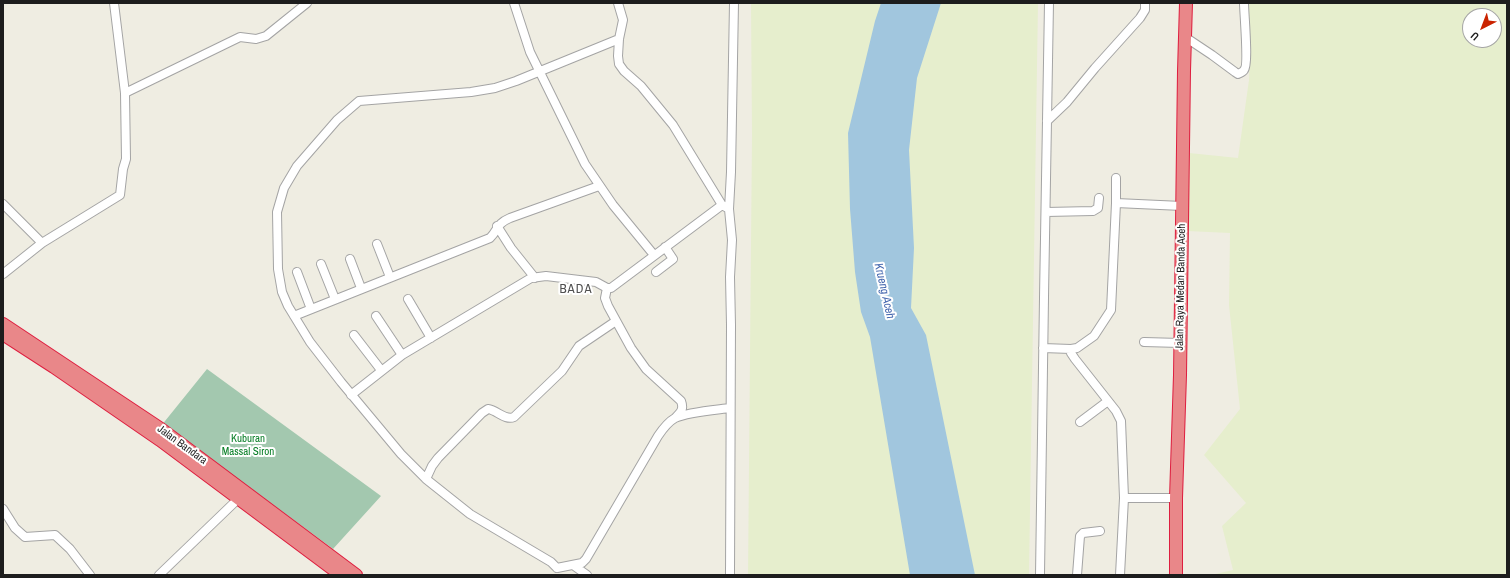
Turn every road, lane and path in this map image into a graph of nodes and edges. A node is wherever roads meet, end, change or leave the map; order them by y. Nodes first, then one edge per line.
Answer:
1 (114, 3) edge
2 (307, 3) edge
3 (514, 3) edge
4 (618, 3) edge
5 (734, 3) edge
6 (1049, 3) edge
7 (1145, 3) edge
8 (1244, 3) edge
9 (1186, 4) edge
10 (1185, 37) junction
11 (619, 39) junction
12 (539, 72) junction
13 (125, 93) junction
14 (1047, 121) junction
15 (1116, 178) dead end
16 (599, 186) junction
17 (1099, 198) dead end
18 (1116, 203) junction
19 (3, 204) edge
20 (1182, 206) junction
21 (726, 207) junction
22 (1046, 212) junction
23 (497, 226) junction
24 (42, 243) junction
25 (376, 244) dead end
26 (665, 247) junction
27 (654, 255) junction
28 (350, 259) dead end
29 (321, 264) dead end
30 (297, 272) dead end
31 (656, 272) dead end
32 (3, 274) edge
33 (390, 277) junction
34 (535, 278) junction
35 (361, 288) junction
36 (607, 288) junction
37 (335, 299) junction
38 (408, 299) dead end
39 (311, 309) junction
40 (294, 316) junction
41 (376, 316) dead end
42 (616, 321) junction
43 (3, 324) edge
44 (3, 334) edge
45 (354, 335) dead end
46 (430, 338) junction
47 (1144, 342) dead end
48 (1180, 343) junction
49 (1043, 348) junction
50 (1072, 349) junction
51 (402, 355) junction
52 (381, 370) junction
53 (351, 395) junction
54 (1108, 401) junction
55 (730, 408) junction
56 (675, 418) junction
57 (1080, 422) dead end
58 (426, 479) junction
59 (1124, 498) junction
60 (1176, 498) junction
61 (238, 500) junction
62 (3, 509) edge
63 (1100, 531) dead end
64 (573, 565) junction
65 (556, 572) edge
66 (1176, 573) edge
67 (90, 575) edge
68 (159, 575) edge
69 (341, 575) edge
70 (356, 575) edge
71 (587, 575) edge
72 (730, 575) edge
73 (1040, 575) edge
74 (1077, 575) edge
75 (1120, 575) edge

1 - 13 street
2 - 13 street
3 - 12 street
4 - 11 street
5 - 21 street
6 - 14 street
7 - 14 street
8 - 10 street
9 - 10 highway, Jalan Raya Medan Banda Aceh
10 - 20 highway, Jalan Raya Medan Banda Aceh
11 - 12 street
11 - 21 street
12 - 16 street
12 - 40 street
13 - 24 street
14 - 22 street
15 - 18 street
16 - 23 street
16 - 27 street
17 - 22 street
18 - 20 street
18 - 50 street
19 - 24 street
20 - 48 highway, Jalan Raya Medan Banda Aceh
21 - 26 street
21 - 55 street
22 - 49 street
23 - 33 street
23 - 34 street
24 - 32 street
25 - 33 street
26 - 27 street
26 - 31 street
27 - 36 street
28 - 35 street
29 - 37 street
30 - 39 street
33 - 35 street
34 - 36 street
34 - 46 street
35 - 37 street
36 - 42 street
37 - 39 street
38 - 46 street
39 - 40 street
40 - 53 street
41 - 51 street
42 - 56 street
42 - 58 street
43 - 70 highway, Jalan Bandara
44 - 61 highway, Jalan Bandara
45 - 52 street
46 - 51 street
47 - 48 street
48 - 60 highway, Jalan Raya Medan Banda Aceh
49 - 50 street
49 - 73 street
50 - 54 street
51 - 52 street
52 - 53 street
53 - 58 street
54 - 57 street
54 - 59 street
55 - 56 street
55 - 72 street
56 - 64 street
58 - 65 street
59 - 60 street
59 - 75 street
60 - 66 highway, Jalan Raya Medan Banda Aceh
61 - 68 street
61 - 69 highway, Jalan Bandara
62 - 67 street
63 - 74 street
64 - 65 street
64 - 71 street

